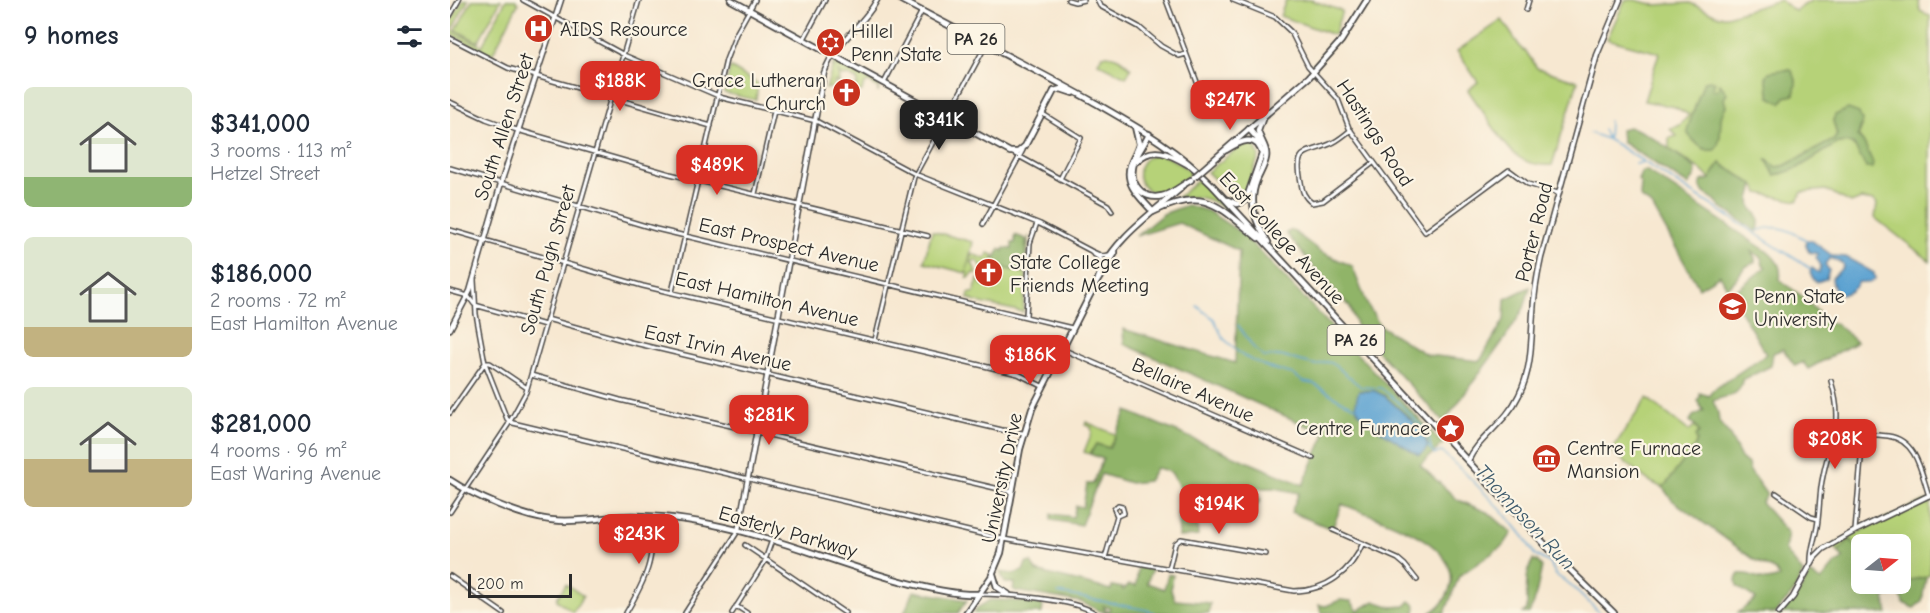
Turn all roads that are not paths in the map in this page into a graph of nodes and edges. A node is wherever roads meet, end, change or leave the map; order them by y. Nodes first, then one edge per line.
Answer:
1 (459, 0) edge
2 (523, 0) edge
3 (561, 0) edge
4 (639, 0) edge
5 (730, 0) edge
6 (755, 0) edge
7 (825, 0) edge
8 (877, 0) edge
9 (901, 0) edge
10 (1068, 0) edge
11 (1084, 0) edge
12 (1097, 0) edge
13 (1166, 0) edge
14 (1233, 0) edge
15 (1367, 0) edge
16 (1529, 0) edge
17 (1620, 0) edge
18 (749, 10) junction
19 (1526, 10) dead end
20 (922, 11) junction
21 (450, 16) edge
22 (555, 18) junction
23 (450, 38) edge
24 (804, 39) junction
25 (986, 45) junction
26 (1186, 54) junction
27 (624, 55) junction
28 (832, 55) junction
29 (1313, 72) junction
30 (535, 76) junction
31 (1050, 78) junction
32 (884, 83) junction
33 (1054, 91) junction
34 (1078, 94) junction
35 (718, 96) junction
36 (610, 98) junction
37 (450, 102) edge
38 (774, 111) junction
39 (1208, 111) dead end
40 (1042, 113) junction
41 (946, 117) junction
42 (1263, 117) junction
43 (816, 121) junction
44 (1133, 124) junction
45 (711, 126) junction
46 (1249, 129) junction
47 (518, 130) junction
48 (1350, 130) junction
49 (1149, 134) junction
50 (1264, 145) junction
51 (1025, 146) junction
52 (1226, 150) junction
53 (1008, 151) junction
54 (595, 152) junction
55 (1019, 157) junction
56 (1374, 163) junction
57 (450, 168) edge
58 (1133, 169) junction
59 (1196, 169) junction
60 (915, 174) junction
61 (1060, 178) junction
62 (1192, 179) junction
63 (698, 180) junction
64 (501, 184) junction
65 (755, 194) junction
66 (1559, 194) junction
67 (1224, 198) junction
68 (800, 204) junction
69 (993, 205) junction
70 (579, 207) junction
71 (1112, 211) dead end
72 (1153, 212) junction
73 (1037, 223) junction
74 (982, 224) dead end
75 (901, 228) junction
76 (450, 230) edge
77 (685, 236) junction
78 (928, 236) dead end
79 (484, 240) junction
80 (1270, 247) junction
81 (1090, 251) junction
82 (1114, 252) junction
83 (1276, 254) junction
84 (790, 260) junction
85 (564, 263) junction
86 (1105, 264) junction
87 (474, 278) junction
88 (888, 284) junction
89 (1096, 284) junction
90 (450, 291) edge
91 (672, 292) junction
92 (468, 296) junction
93 (475, 305) junction
94 (1026, 316) junction
95 (779, 318) junction
96 (547, 319) junction
97 (545, 325) junction
98 (1072, 328) junction
99 (450, 329) edge
100 (875, 340) junction
101 (1062, 349) junction
102 (485, 363) junction
103 (531, 375) junction
104 (768, 375) junction
105 (1831, 381) dead end
106 (1042, 386) junction
107 (527, 388) junction
108 (450, 413) edge
109 (510, 421) junction
110 (758, 432) junction
111 (1023, 434) junction
112 (1312, 458) dead end
113 (1468, 461) junction
114 (749, 479) junction
115 (450, 480) edge
116 (465, 490) junction
117 (1012, 492) junction
118 (1776, 493) dead end
119 (1929, 496) edge
120 (450, 512) edge
121 (1117, 516) dead end
122 (655, 518) junction
123 (1818, 519) junction
124 (1333, 530) dead end
125 (738, 531) junction
126 (1855, 531) junction
127 (1004, 539) junction
128 (772, 540) junction
129 (1363, 543) junction
130 (745, 545) dead end
131 (1266, 554) dead end
132 (1105, 558) junction
133 (766, 559) junction
134 (1812, 565) junction
135 (1168, 569) junction
136 (993, 572) junction
137 (450, 576) edge
138 (1417, 580) dead end
139 (979, 594) junction
140 (1008, 594) junction
141 (736, 606) junction
142 (503, 613) edge
143 (626, 613) edge
144 (685, 613) edge
145 (732, 613) edge
146 (747, 613) edge
147 (845, 613) edge
148 (966, 613) edge
149 (1095, 613) edge
150 (1614, 613) edge
151 (1779, 613) edge

1 - 21 street
2 - 22 street
3 - 22 street, South Allen Street
4 - 27 street, South Pugh Street
5 - 18 main road
6 - 18 street
7 - 24 street
8 - 28 street
9 - 20 main road, East College Avenue / PA 26
10 - 11 street
12 - 26 street
13 - 26 street
14 - 29 street, Hastings Road
15 - 29 main road, University Drive
16 - 19 street
17 - 66 street, Porter Road
18 - 24 main road
18 - 35 street
20 - 25 main road, East College Avenue / PA 26
20 - 32 street
22 - 27 street
22 - 30 street, South Allen Street
23 - 30 street
24 - 28 main road
25 - 31 main road, East College Avenue / PA 26
25 - 41 street
26 - 39 street
27 - 35 street
27 - 36 street, South Pugh Street
28 - 32 main road
28 - 43 street
29 - 42 main road, University Drive
29 - 48 street, Hastings Road
30 - 36 street
30 - 47 street, South Allen Street
31 - 33 main road
31 - 34 main road, East College Avenue / PA 26
32 - 41 main road
33 - 34 main road, East College Avenue / PA 26
33 - 40 main road
34 - 44 main road, East College Avenue / PA 26
35 - 38 street
35 - 45 street
36 - 45 street
36 - 54 street, South Pugh Street
37 - 47 street
38 - 43 street
38 - 65 street
40 - 51 main road
40 - 61 street
41 - 53 main road
41 - 60 street
42 - 46 main road, University Drive
42 - 50 main road
43 - 60 street
43 - 68 street
44 - 49 main road, East College Avenue / PA 26
44 - 72 main road
45 - 63 street
46 - 50 main road
46 - 52 main road, University Drive
47 - 54 street
47 - 64 street, South Allen Street
48 - 56 street, Hastings Road
48 - 56 street
49 - 58 main road
49 - 59 main road, East College Avenue / PA 26
50 - 83 main road
51 - 53 main road
51 - 55 street
52 - 62 main road, University Drive, bridge
52 - 67 main road
53 - 55 street
54 - 63 street
54 - 70 street, South Pugh Street
55 - 61 street
55 - 69 street
56 - 66 street, Hastings Road
57 - 64 street, East Prospect Avenue
58 - 59 main road
58 - 62 main road
59 - 67 main road, East College Avenue / PA 26
60 - 69 street
60 - 75 street
61 - 71 street
62 - 72 main road, University Drive
63 - 65 street
63 - 77 street
64 - 70 street, East Prospect Avenue
64 - 79 street, South Allen Street
65 - 68 street
66 - 113 street, Porter Road
67 - 80 main road, East College Avenue / PA 26
68 - 75 street
68 - 84 street
69 - 73 street
69 - 74 street
70 - 77 street, East Prospect Avenue
70 - 85 street, South Pugh Street
72 - 80 main road
72 - 82 main road, University Drive
73 - 81 street
73 - 94 street
75 - 78 street
75 - 88 street
76 - 79 street, East Hamilton Avenue
77 - 84 street, East Prospect Avenue
77 - 91 street
79 - 85 street, East Hamilton Avenue
79 - 87 street, South Allen Street
80 - 83 main road, East College Avenue / PA 26
81 - 82 street
81 - 86 street
82 - 86 main road, University Drive
82 - 89 main road, University Drive
83 - 113 main road, East College Avenue / PA 26
84 - 88 street, East Prospect Avenue
84 - 95 street
85 - 91 street, East Hamilton Avenue
85 - 96 street, South Pugh Street
86 - 89 main road, University Drive
87 - 92 street, South Allen Street
87 - 93 street
88 - 94 street, East Prospect Avenue
88 - 100 street
89 - 98 main road, University Drive
90 - 92 street
91 - 95 street, East Hamilton Avenue
92 - 93 street
92 - 99 street, South Allen Street
93 - 97 street
93 - 102 street
94 - 98 street, East Prospect Avenue
95 - 100 street, East Hamilton Avenue
95 - 104 street
96 - 97 street, South Pugh Street
96 - 104 street, East Irvin Avenue
97 - 103 street, South Pugh Street
98 - 101 main road, University Drive
100 - 106 street, East Hamilton Avenue
101 - 106 main road, University Drive
101 - 112 street, Bellaire Avenue
102 - 107 street
102 - 108 street
102 - 109 street
103 - 107 street, South Pugh Street
103 - 110 street
104 - 110 street
104 - 111 street, East Irvin Avenue
105 - 123 street
106 - 111 main road, University Drive
107 - 109 street, South Pugh Street
109 - 114 street
109 - 116 street, South Pugh Street
110 - 114 street
110 - 117 street
111 - 117 main road, University Drive
113 - 150 main road, East College Avenue / PA 26
114 - 125 street
114 - 127 street
115 - 116 main road, Easterly Parkway
116 - 120 street, South Pugh Street
116 - 122 main road, Easterly Parkway
117 - 127 main road, University Drive
118 - 123 street
119 - 126 street
119 - 126 street
121 - 132 street
122 - 125 main road, Easterly Parkway
122 - 143 street
123 - 134 street
124 - 129 street
125 - 128 main road, Easterly Parkway
125 - 144 street
126 - 134 street
127 - 132 street
127 - 136 main road, University Drive
128 - 133 street
128 - 139 main road, Easterly Parkway
129 - 135 street
129 - 138 street
130 - 133 street
131 - 135 street
132 - 135 street
133 - 141 street
133 - 147 street
134 - 151 street
136 - 139 main road, University Drive
136 - 140 main road
137 - 142 street
139 - 140 street
139 - 148 main road, University Drive
140 - 149 street
141 - 145 street
141 - 146 street

